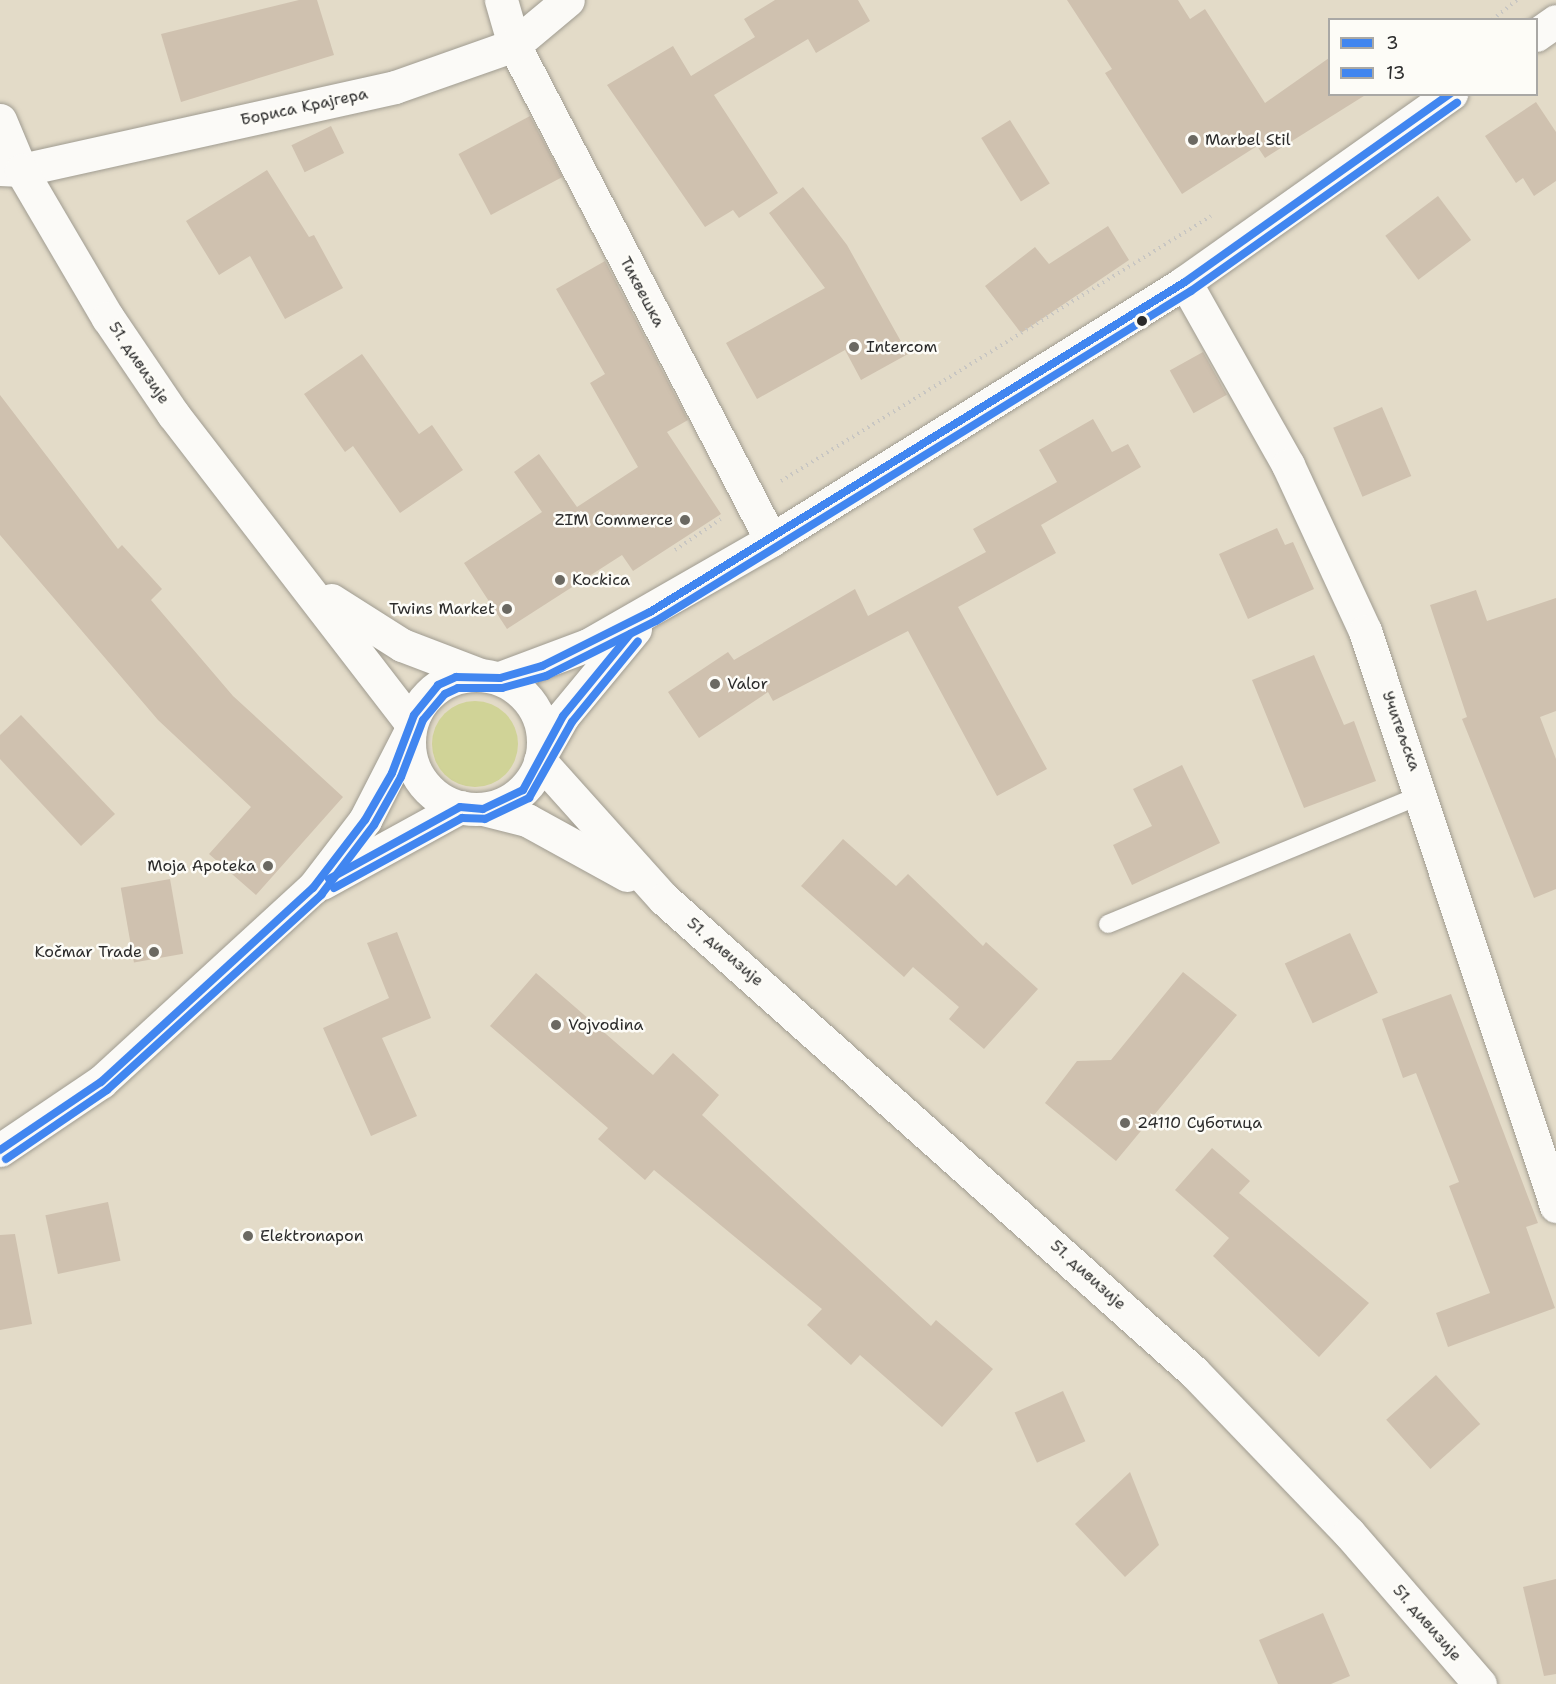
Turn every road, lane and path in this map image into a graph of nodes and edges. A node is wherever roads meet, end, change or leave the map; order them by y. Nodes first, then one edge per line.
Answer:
1 (501, 0) edge
2 (568, 0) edge
3 (1517, 0) edge
4 (1494, 18) edge
5 (1556, 21) edge
6 (1538, 34) edge
7 (514, 45) junction
8 (1448, 96) edge
9 (0, 120) edge
10 (11, 169) edge
11 (1217, 212) dead end
12 (1185, 282) junction
13 (751, 500) junction
14 (771, 540) junction
15 (309, 585) junction
16 (650, 612) junction
17 (489, 676) junction
18 (410, 729) junction
19 (541, 756) junction
20 (1423, 794) junction
21 (472, 808) junction
22 (313, 888) junction
23 (664, 899) junction
24 (1108, 924) dead end
25 (0, 1150) edge
26 (1556, 1206) edge
27 (1480, 1684) edge

1 - 7 street, Тиквешка
2 - 7 street, Бориса Крајгера
3 - 4 path
5 - 6 street
7 - 10 street, Бориса Крајгера
7 - 13 street, Тиквешка
8 - 12 street
9 - 10 street, 51. дивизије
10 - 15 street, 51. дивизије
11 - 13 path
12 - 14 street
12 - 20 street, Учитељска
13 - 14 street, Тиквешка
14 - 16 street
15 - 17 street, 51. дивизије
15 - 18 street, 51. дивизије
16 - 17 street
16 - 19 street
17 - 18 street
17 - 19 street
18 - 21 street
18 - 22 street
19 - 21 street
19 - 23 street, 51. дивизије
20 - 24 lane
20 - 26 street, Учитељска
21 - 22 street
21 - 23 street, 51. дивизије
22 - 25 street
23 - 27 street, 51. дивизије

